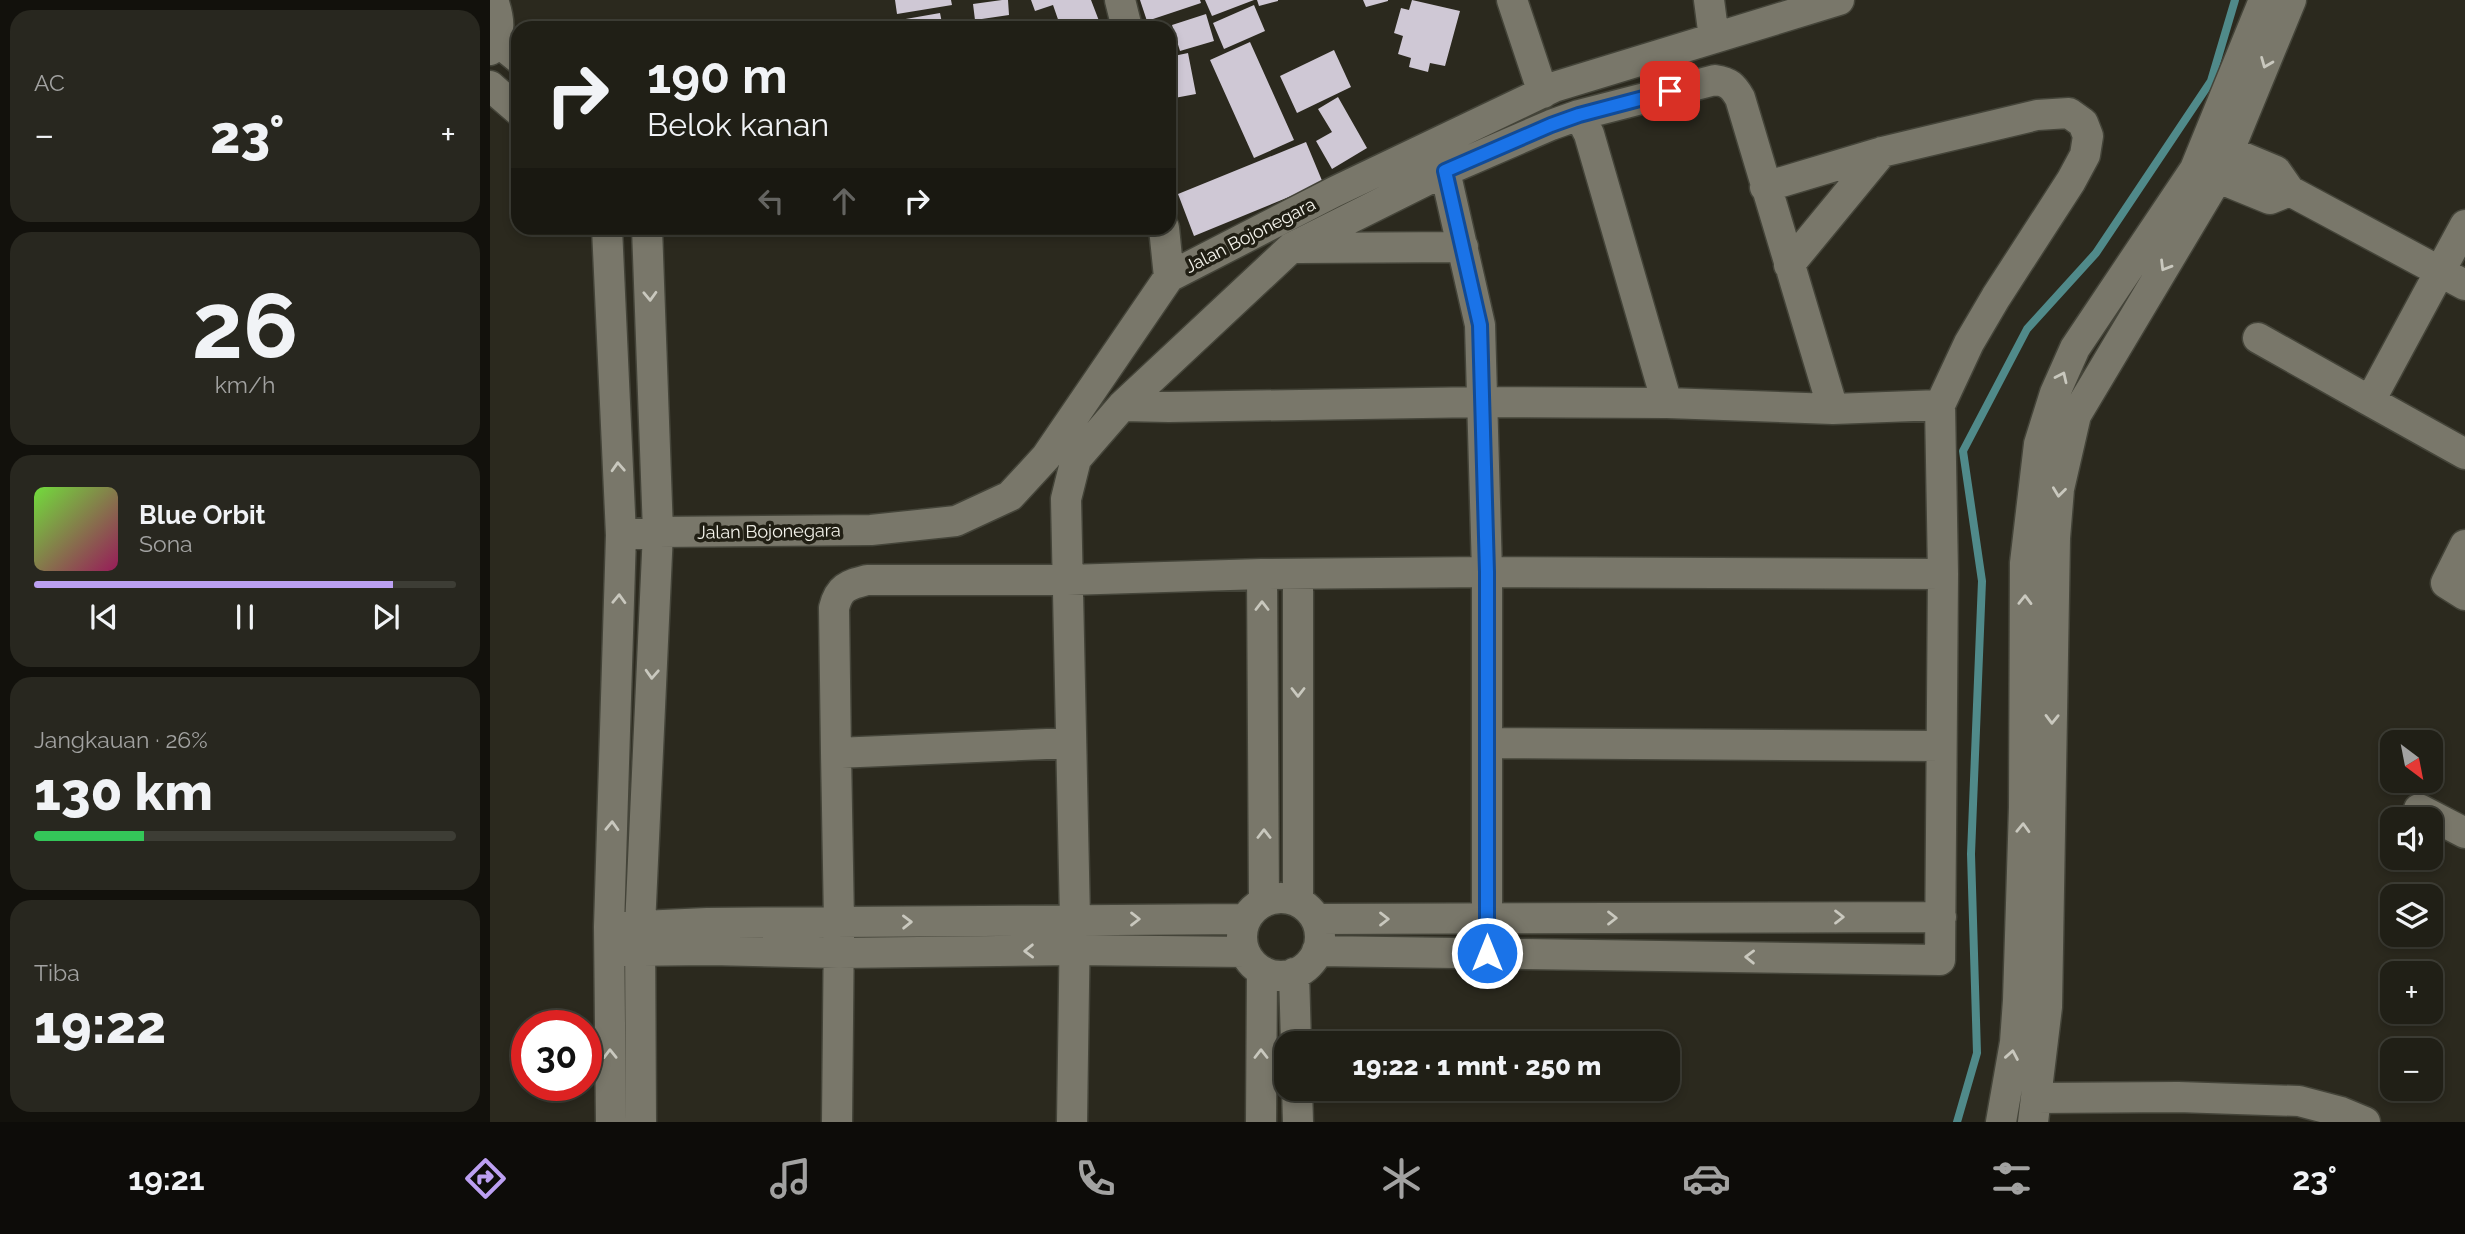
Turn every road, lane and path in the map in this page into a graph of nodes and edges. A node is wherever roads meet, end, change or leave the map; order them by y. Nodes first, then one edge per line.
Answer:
1 (493, 0) edge
2 (1120, 0) edge
3 (1512, 0) edge
4 (1709, 0) edge
5 (1839, 0) edge
6 (2264, 0) edge
7 (2291, 0) edge
8 (1125, 21) edge
9 (1714, 38) junction
10 (501, 49) edge
11 (490, 86) edge
12 (1543, 93) junction
13 (511, 104) edge
14 (1579, 115) junction
15 (1882, 152) junction
16 (2213, 160) junction
17 (1445, 171) junction
18 (1765, 187) junction
19 (2465, 225) edge
20 (607, 235) edge
21 (647, 235) edge
22 (1165, 235) edge
23 (1463, 247) junction
24 (1291, 248) junction
25 (1789, 265) junction
26 (2439, 271) junction
27 (1169, 277) junction
28 (2465, 285) edge
29 (2258, 338) dead end
30 (2370, 401) junction
31 (1483, 402) junction
32 (1667, 403) junction
33 (1122, 405) junction
34 (1940, 405) junction
35 (1833, 409) junction
36 (2053, 449) junction
37 (2465, 453) edge
38 (658, 532) junction
39 (621, 536) junction
40 (2465, 545) edge
41 (1487, 572) junction
42 (1262, 574) junction
43 (1943, 574) junction
44 (1297, 575) junction
45 (1068, 580) junction
46 (2465, 595) edge
47 (1071, 743) junction
48 (1487, 743) junction
49 (1941, 746) junction
50 (836, 753) junction
51 (2443, 822) edge
52 (2465, 833) edge
53 (1255, 911) junction
54 (1307, 911) junction
55 (1941, 916) junction
56 (1486, 918) junction
57 (1075, 919) junction
58 (839, 922) junction
59 (609, 939) junction
60 (640, 939) junction
61 (1074, 950) junction
62 (1317, 951) junction
63 (839, 953) junction
64 (1487, 953) junction
65 (1253, 962) junction
66 (1294, 973) junction
67 (1296, 1031) edge
68 (1297, 1101) edge
69 (2033, 1114) edge
70 (2001, 1119) edge
71 (611, 1122) edge
72 (641, 1122) edge
73 (837, 1122) edge
74 (1072, 1122) edge
75 (1261, 1122) edge
76 (1298, 1122) edge
77 (2365, 1122) edge

1 - 10 street
2 - 8 street
3 - 12 street
4 - 9 street
5 - 9 street, Jalan Bojonegara
6 - 16 street
7 -> 16 street
9 - 12 street, Jalan Bojonegara
11 - 13 street
12 - 27 street, Jalan Bojonegara
14 - 17 street
14 - 18 street
14 - 32 street
15 - 18 street
15 - 25 street
15 - 34 street
16 - 26 street
16 - 36 street
17 - 23 street
17 - 24 street
18 - 25 street
19 - 26 street
39 -> 20 street
21 -> 38 street
22 - 27 street
23 - 24 street
23 - 31 street
24 - 33 street
25 - 35 street
26 - 28 street
26 - 30 street
27 - 38 street, Jalan Bojonegara
29 - 30 street
30 - 37 street
31 - 32 street
31 - 33 street
31 - 41 street
32 - 35 street
33 - 45 street
34 - 35 street
34 - 43 street
36 -> 69 street
70 -> 36 street
38 - 39 street, Jalan Bojonegara
38 -> 60 street
59 -> 39 street
40 - 46 street
41 - 43 street
41 - 44 street
41 - 48 street
42 - 44 street
42 - 45 street
53 -> 42 street
43 - 49 street
44 -> 54 street
45 - 47 street
45 - 50 street
47 - 50 street
47 - 57 street
48 - 49 street
48 - 56 street
49 - 55 street
50 - 58 street
51 - 52 street
53 - 54 street
57 -> 53 street
53 - 65 street
54 -> 56 street
54 - 62 street
56 -> 55 street
55 -> 64 street
56 - 64 street
58 -> 57 street
57 - 61 street
58 - 60 street
58 - 63 street
59 - 60 street
71 -> 59 street
60 - 63 street
60 - 72 street
61 -> 63 street
61 - 65 street
61 - 74 street
62 - 64 street
62 - 66 street
63 - 73 street
65 - 66 street
75 -> 65 street
66 - 67 street
68 - 76 street
69 - 70 street
69 - 77 street

